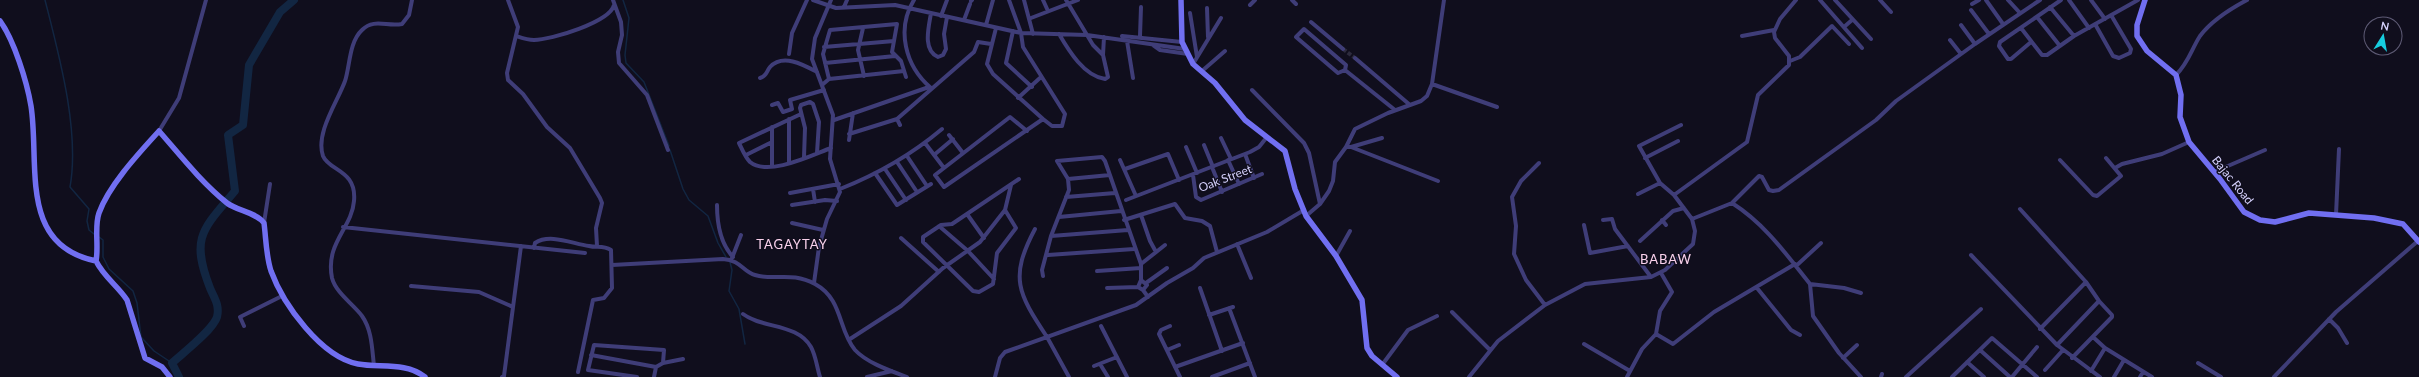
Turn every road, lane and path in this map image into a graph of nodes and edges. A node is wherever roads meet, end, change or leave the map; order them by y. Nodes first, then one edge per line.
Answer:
1 (206, 0) edge
2 (412, 0) edge
3 (508, 0) edge
4 (807, 0) edge
5 (813, 0) edge
6 (832, 0) edge
7 (846, 0) edge
8 (872, 0) edge
9 (896, 0) edge
10 (914, 0) edge
11 (947, 0) edge
12 (993, 0) edge
13 (1009, 0) edge
14 (1024, 0) edge
15 (1043, 0) edge
16 (1078, 0) edge
17 (1181, 0) edge
18 (1255, 0) edge
19 (1292, 0) edge
20 (1444, 0) edge
21 (1796, 0) edge
22 (1820, 0) edge
23 (1835, 0) edge
24 (1880, 0) edge
25 (1979, 0) edge
26 (1986, 0) edge
27 (2008, 0) edge
28 (2040, 0) edge
29 (2061, 0) edge
30 (2069, 0) edge
31 (2098, 0) edge
32 (2138, 0) edge
33 (2145, 0) edge
34 (2247, 0) edge
35 (2092, 1) edge
36 (614, 2) edge
37 (971, 2) edge
38 (1067, 2) edge
39 (1296, 4) dead end
40 (1972, 4) dead end
41 (871, 5) junction
42 (895, 5) junction
43 (1250, 5) dead end
44 (829, 6) junction
45 (1141, 7) dead end
46 (2050, 7) junction
47 (844, 8) junction
48 (909, 8) junction
49 (1207, 8) dead end
50 (1971, 10) dead end
51 (1048, 11) junction
52 (1891, 12) dead end
53 (931, 13) junction
54 (1190, 13) dead end
55 (2020, 13) junction
56 (941, 16) junction
57 (2111, 16) junction
58 (947, 17) junction
59 (2037, 17) junction
60 (1030, 18) junction
61 (1221, 18) dead end
62 (2105, 19) junction
63 (0, 20) edge
64 (964, 20) junction
65 (1852, 20) junction
66 (1311, 22) dead end
67 (2003, 24) junction
68 (2095, 24) junction
69 (986, 25) junction
70 (1961, 25) dead end
71 (1844, 27) junction
72 (863, 28) junction
73 (996, 28) junction
74 (2021, 28) junction
75 (2089, 28) junction
76 (1774, 30) junction
77 (1013, 31) junction
78 (1021, 33) junction
79 (1034, 34) junction
80 (1059, 34) junction
81 (1989, 34) junction
82 (1087, 35) junction
83 (516, 36) junction
84 (1122, 36) dead end
85 (1140, 36) junction
86 (1742, 36) dead end
87 (2074, 36) junction
88 (1104, 37) junction
89 (1208, 38) junction
90 (1871, 39) dead end
91 (1950, 40) dead end
92 (894, 41) junction
93 (1127, 41) junction
94 (1182, 42) junction
95 (2031, 42) junction
96 (859, 44) junction
97 (991, 44) junction
98 (1849, 44) dead end
99 (1975, 44) junction
100 (2060, 46) junction
101 (824, 47) junction
102 (1862, 48) dead end
103 (1343, 49) tunnel mouth
104 (1187, 51) junction
105 (1225, 51) dead end
106 (789, 54) dead end
107 (1961, 54) junction
108 (1103, 55) junction
109 (895, 56) junction
110 (1197, 58) junction
111 (1355, 58) tunnel mouth
112 (860, 60) junction
113 (1790, 61) junction
114 (825, 63) junction
115 (1194, 64) junction
116 (1345, 70) junction
117 (904, 71) junction
118 (1202, 71) junction
119 (817, 72) junction
120 (864, 76) junction
121 (2176, 76) junction
122 (906, 77) dead end
123 (1041, 77) junction
124 (760, 78) dead end
125 (1133, 78) dead end
126 (829, 79) junction
127 (1432, 84) junction
128 (822, 85) junction
129 (1032, 87) junction
130 (930, 88) junction
131 (824, 90) junction
132 (1252, 90) dead end
133 (1018, 98) junction
134 (772, 105) dead end
135 (1410, 105) junction
136 (1497, 107) dead end
137 (1396, 110) junction
138 (853, 113) junction
139 (801, 114) junction
140 (788, 119) junction
141 (897, 119) junction
142 (1043, 119) junction
143 (834, 120) junction
144 (900, 125) dead end
145 (1681, 125) dead end
146 (772, 127) junction
147 (942, 129) dead end
148 (159, 131) junction
149 (1027, 131) junction
150 (849, 134) junction
151 (949, 135) dead end
152 (1267, 137) junction
153 (1221, 138) dead end
154 (1382, 138) dead end
155 (953, 139) junction
156 (848, 140) dead end
157 (1678, 141) dead end
158 (772, 142) junction
159 (2189, 142) junction
160 (925, 144) junction
161 (1204, 145) dead end
162 (1186, 147) dead end
163 (1349, 147) junction
164 (831, 148) junction
165 (2339, 149) dead end
166 (668, 150) dead end
167 (2265, 150) dead end
168 (817, 153) junction
169 (963, 153) junction
170 (1245, 154) junction
171 (746, 155) junction
172 (934, 155) junction
173 (907, 156) junction
174 (804, 157) junction
175 (1645, 158) junction
176 (2106, 158) dead end
177 (1120, 160) dead end
178 (1229, 160) junction
179 (2060, 160) dead end
180 (897, 162) junction
181 (789, 163) junction
182 (1539, 163) dead end
183 (772, 166) junction
184 (1212, 167) junction
185 (944, 168) junction
186 (2115, 168) junction
187 (885, 169) junction
188 (1125, 169) junction
189 (2214, 172) junction
190 (875, 173) junction
191 (1195, 174) junction
192 (1262, 174) dead end
193 (1110, 175) junction
194 (1254, 178) junction
195 (1019, 179) dead end
196 (1068, 179) junction
197 (1179, 180) junction
198 (1438, 181) dead end
199 (270, 184) dead end
200 (1239, 184) junction
201 (1660, 184) junction
202 (1011, 185) junction
203 (840, 187) junction
204 (813, 189) junction
205 (917, 192) junction
206 (1222, 192) junction
207 (790, 193) dead end
208 (1116, 193) junction
209 (1638, 194) dead end
210 (1674, 195) junction
211 (1136, 196) junction
212 (1066, 197) junction
213 (906, 200) junction
214 (1126, 200) dead end
215 (837, 201) junction
216 (815, 202) junction
217 (1732, 203) junction
218 (1320, 204) junction
219 (717, 205) dead end
220 (792, 205) dead end
221 (1684, 208) junction
222 (2020, 209) dead end
223 (1005, 210) junction
224 (1122, 211) junction
225 (1305, 213) junction
226 (967, 214) junction
227 (1141, 215) junction
228 (2336, 215) junction
229 (1059, 217) junction
230 (1692, 219) junction
231 (1124, 220) junction
232 (1603, 220) dead end
233 (1662, 220) junction
234 (264, 223) junction
235 (792, 224) dead end
236 (1584, 225) dead end
237 (1666, 225) dead end
238 (939, 226) junction
239 (343, 227) junction
240 (1035, 228) dead end
241 (824, 230) junction
242 (1128, 230) junction
243 (1350, 232) dead end
244 (741, 235) dead end
245 (1051, 236) junction
246 (901, 238) dead end
247 (984, 238) junction
248 (1640, 241) dead end
249 (2419, 241) edge
250 (1821, 243) dead end
251 (1236, 244) junction
252 (1165, 245) dead end
253 (520, 246) junction
254 (597, 246) junction
255 (1628, 246) junction
256 (534, 248) junction
257 (1134, 249) junction
258 (968, 251) junction
259 (1156, 252) junction
260 (1217, 252) junction
261 (585, 254) dead end
262 (1971, 255) dead end
263 (1048, 256) junction
264 (1336, 256) junction
265 (732, 258) junction
266 (96, 261) junction
267 (948, 264) junction
268 (612, 265) junction
269 (1795, 265) junction
270 (1141, 266) junction
271 (1167, 268) dead end
272 (1097, 271) dead end
273 (938, 272) junction
274 (1661, 273) junction
275 (1043, 276) dead end
276 (1652, 277) junction
277 (1251, 278) dead end
278 (994, 279) junction
279 (1141, 280) junction
280 (2086, 282) junction
281 (814, 283) junction
282 (1146, 283) junction
283 (1810, 284) junction
284 (411, 286) dead end
285 (1138, 286) junction
286 (1107, 288) dead end
287 (1200, 288) dead end
288 (1757, 288) junction
289 (1143, 290) junction
290 (1861, 293) dead end
291 (282, 296) junction
292 (1148, 297) junction
293 (2099, 302) junction
294 (1545, 305) junction
295 (513, 307) junction
296 (1981, 309) dead end
297 (1452, 312) dead end
298 (743, 314) dead end
299 (1209, 315) junction
300 (1437, 316) dead end
301 (2329, 319) junction
302 (244, 326) dead end
303 (1101, 326) dead end
304 (1170, 326) dead end
305 (2040, 329) junction
306 (1656, 334) junction
307 (1800, 335) dead end
308 (1047, 337) junction
309 (2093, 337) junction
310 (850, 339) junction
311 (1243, 343) junction
312 (2347, 343) dead end
313 (1584, 344) dead end
314 (1179, 345) dead end
315 (1857, 345) dead end
316 (2057, 345) junction
317 (2037, 347) dead end
318 (2105, 348) junction
319 (1167, 350) junction
320 (1222, 350) junction
321 (1490, 350) junction
322 (1980, 350) junction
323 (2063, 350) junction
324 (582, 356) junction
325 (591, 356) junction
326 (1117, 357) junction
327 (1843, 358) junction
328 (2072, 358) junction
329 (683, 359) dead end
330 (2124, 360) junction
331 (663, 362) junction
332 (1967, 362) junction
333 (1250, 363) junction
334 (2198, 363) dead end
335 (1100, 364) junction
336 (2022, 365) junction
337 (374, 366) junction
338 (1094, 366) dead end
339 (1382, 366) junction
340 (656, 367) junction
341 (1175, 367) junction
342 (2045, 370) dead end
343 (892, 371) junction
344 (1630, 371) junction
345 (2091, 371) junction
346 (578, 372) dead end
347 (2143, 372) junction
348 (1954, 376) edge
349 (170, 377) edge
350 (425, 377) edge
351 (502, 377) edge
352 (637, 377) edge
353 (654, 377) edge
354 (820, 377) edge
355 (867, 377) edge
356 (907, 377) edge
357 (994, 377) edge
358 (1069, 377) edge
359 (1108, 377) edge
360 (1127, 377) edge
361 (1180, 377) edge
362 (1212, 377) edge
363 (1255, 377) edge
364 (1397, 377) edge
365 (1469, 377) edge
366 (1627, 377) edge
367 (1861, 377) edge
368 (1906, 377) edge
369 (1984, 377) edge
370 (2011, 377) edge
371 (2037, 377) edge
372 (2100, 377) edge
373 (2114, 377) edge
374 (2140, 377) edge
375 (2152, 377) edge
376 (2221, 377) edge
377 (2274, 377) edge

1 - 148 street
2 - 239 street
3 - 83 street
4 - 106 street
5 - 44 street
6 - 44 street
7 - 47 street
8 - 41 street
9 - 42 street
10 - 48 street
11 - 56 street
12 - 69 street
13 - 78 street
14 - 60 street
15 - 51 street
16 - 38 street
17 - 94 street
18 - 43 street
19 - 39 street
20 - 127 street
21 - 76 street
22 - 71 street
23 - 65 street
24 - 52 street
25 - 40 street
26 - 67 street
27 - 55 street
28 - 55 street
29 - 46 street
30 - 75 street
31 - 35 street
32 - 57 street
33 - 121 street
34 - 121 street
35 - 62 street
36 - 83 street
36 - 166 street
37 - 64 street
38 - 51 street
38 - 82 street
41 - 42 street
41 - 47 street
42 - 48 street
44 - 47 street
44 - 119 street
45 - 85 street
46 - 59 street
46 - 87 street
48 - 53 street
48 - 130 street
49 - 89 street
50 - 81 street
51 - 60 street
53 - 56 street
53 - 58 street
54 - 110 street
55 - 67 street
56 - 58 street
57 - 62 street
57 - 68 street
58 - 64 street
59 - 74 street
59 - 100 street
60 - 79 street
61 - 89 street
62 - 68 street
63 - 266 street
64 - 69 street
65 - 71 street
65 - 90 street
66 - 103 street
67 - 81 street
68 - 75 street
69 - 73 street
70 - 99 street
71 - 102 street
72 - 92 street
72 - 96 street
72 - 101 street
73 - 77 street
73 - 97 street
74 - 95 street
74 - 95 street
75 - 87 street
76 - 86 street
76 - 113 street
77 - 78 street
77 - 129 street
78 - 79 street
78 - 123 street
79 - 80 street
80 - 82 street
80 - 108 street
81 - 99 street
82 - 88 street
82 - 108 street
83 - 254 street
84 - 85 street
85 - 94 street
87 - 100 street
88 - 93 street
88 - 108 street
89 - 110 street
91 - 107 street
92 - 96 street
92 - 109 street
93 - 104 street
93 - 125 street
94 - 104 street
95 - 100 street
96 - 101 street
96 - 112 street
97 - 130 street
97 - 133 street
98 - 113 street
99 - 107 street
101 - 114 street
104 - 115 street
105 - 118 street
107 - 217 street
109 - 112 street
109 - 117 street
110 - 115 street
111 - 135 street
112 - 114 street
112 - 120 street
113 - 210 street
114 - 126 street
115 - 118 street
116 - 116 street
116 - 137 street
117 - 120 street
117 - 122 street
118 - 152 street
119 - 124 street
119 - 128 street
120 - 126 street
121 - 159 street, Bajac Road
123 - 129 street
123 - 142 street
126 - 128 street
127 - 135 street
127 - 136 street
128 - 131 street
129 - 133 street
130 - 138 street
130 - 141 street
131 - 134 street
131 - 143 street
132 - 218 street
133 - 142 street
135 - 137 street
137 - 163 street
138 - 143 street
138 - 150 street
139 - 140 street
139 - 168 street
139 - 174 street
140 - 146 street
140 - 181 street
141 - 144 street
141 - 150 street
142 - 149 street
143 - 164 street
145 - 175 street
146 - 158 street
146 - 171 street
147 - 160 street
148 - 234 street
148 - 266 street
149 - 169 street
149 - 185 street
150 - 156 street
151 - 155 street
152 - 170 street
152 - 225 street
153 - 178 street
154 - 163 street
155 - 169 street
155 - 172 street
157 - 175 street
158 - 171 street
158 - 183 street
159 - 186 street
159 - 189 street, Bajac Road
160 - 172 street
160 - 173 street
161 - 184 street
162 - 191 street
163 - 198 street
163 - 218 street
164 - 168 street
164 - 203 street
165 - 228 street
167 - 189 street
168 - 174 street
169 - 185 street
170 - 178 street
170 - 194 street
171 - 183 street
172 - 185 street
173 - 180 street
173 - 205 street
174 - 181 street
175 - 201 street
176 - 186 street
177 - 188 street
178 - 184 street
178 - 200 street
179 - 186 street
180 - 187 street
180 - 205 street
181 - 183 street
182 - 294 street
184 - 191 street
184 - 206 street
187 - 190 street
187 - 213 street
188 - 197 street
188 - 211 street
189 - 228 street, Bajac Road
190 - 203 street
190 - 213 street
191 - 197 street
191 - 206 street, Oak Street
192 - 194 street, Oak Street
193 - 196 street
193 - 196 street
193 - 208 street
194 - 200 street, Oak Street
195 - 202 street
196 - 212 street
197 - 211 street
199 - 234 street
200 - 206 street, Oak Street
201 - 209 street
201 - 210 street
202 - 223 street
202 - 226 street
203 - 204 street
203 - 215 street
204 - 207 street
204 - 216 street
205 - 213 street
208 - 212 street
208 - 224 street
210 - 221 street
211 - 214 street
212 - 229 street
215 - 216 street
215 - 241 street
216 - 220 street
217 - 230 street
217 - 269 street
218 - 225 street
219 - 265 street
221 - 230 street
221 - 233 street
222 - 280 street
223 - 247 street
223 - 278 street
224 - 229 street
224 - 231 street
225 - 251 street
225 - 264 street
226 - 238 street
226 - 247 street
227 - 231 street
227 - 259 street
227 - 260 street
228 - 249 street, Bajac Road
229 - 245 street
230 - 274 street
231 - 242 street
232 - 255 street
233 - 237 street
233 - 248 street
234 - 291 street
235 - 241 street
236 - 255 street
238 - 258 street
238 - 267 street
239 - 253 street
239 - 337 street
240 - 308 street
241 - 281 street
242 - 245 street
242 - 257 street
243 - 264 street
244 - 265 street
245 - 263 street
246 - 273 street
247 - 258 street
249 - 301 street
250 - 269 street
251 - 260 street
251 - 277 street
252 - 259 street
253 - 256 street
253 - 295 street
254 - 256 street
254 - 268 street
255 - 276 street
256 - 261 street
257 - 263 street
257 - 270 street
258 - 267 street
258 - 278 street
259 - 270 street
260 - 292 street
262 - 305 street
263 - 275 street
264 - 339 street
265 - 268 street
265 - 281 street
266 - 349 street
267 - 273 street
267 - 278 street
268 - 324 street
269 - 283 street
269 - 288 street
270 - 272 street
270 - 279 street
271 - 282 street
273 - 310 street
274 - 276 street
274 - 306 street
276 - 294 street
279 - 282 street
279 - 285 street
280 - 293 street
280 - 305 street
281 - 310 street
282 - 289 street
283 - 290 street
283 - 327 street
284 - 295 street
285 - 286 street
285 - 289 street
287 - 299 street
288 - 306 street
288 - 307 street
289 - 292 street
291 - 302 street
291 - 337 street
292 - 308 street
293 - 309 street
293 - 316 street
294 - 321 street
295 - 351 street
296 - 368 street
297 - 321 street
298 - 354 street
299 - 311 street
299 - 320 street
300 - 339 street
301 - 312 street
301 - 377 street
303 - 326 street
304 - 319 street
305 - 316 street
306 - 344 street
308 - 357 street
308 - 358 street
309 - 318 street
309 - 328 street
310 - 343 street
311 - 320 street
311 - 333 street
313 - 344 street
314 - 319 street
315 - 327 street
316 - 323 street
317 - 336 street
318 - 330 street
318 - 345 street
319 - 341 street
320 - 341 street
321 - 365 street
322 - 332 street
322 - 336 street
322 - 370 street
323 - 328 street
323 - 342 street
324 - 325 street
324 - 346 street
325 - 331 street
325 - 340 street
325 - 352 street
326 - 335 street
326 - 360 street
327 - 367 street
328 - 345 street
329 - 331 street
330 - 347 street
330 - 373 street
331 - 340 street
332 - 348 street
332 - 369 street
333 - 362 street
333 - 363 street
334 - 376 street
335 - 338 street
335 - 359 street
336 - 370 street
336 - 371 street
337 - 350 street
339 - 364 street
340 - 353 street
341 - 361 street
343 - 355 street
343 - 356 street
344 - 366 street
345 - 372 street
347 - 374 street
347 - 375 street

